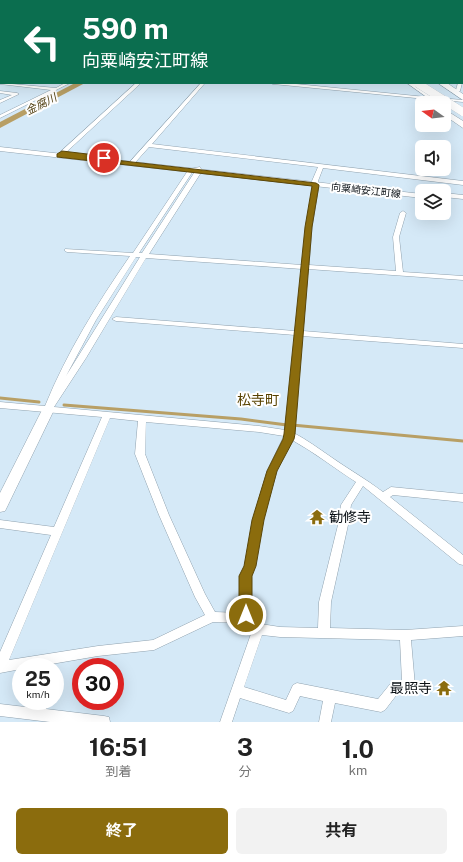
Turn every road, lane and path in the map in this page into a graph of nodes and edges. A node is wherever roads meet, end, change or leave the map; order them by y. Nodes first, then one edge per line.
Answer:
1 (269, 0) edge
2 (277, 0) edge
3 (286, 0) edge
4 (303, 0) edge
5 (10, 84) edge
6 (45, 84) edge
7 (66, 84) edge
8 (138, 84) edge
9 (202, 84) edge
10 (284, 84) edge
11 (330, 84) edge
12 (408, 84) edge
13 (412, 84) edge
14 (419, 84) edge
15 (423, 84) edge
16 (432, 84) edge
17 (437, 84) edge
18 (443, 84) edge
19 (460, 84) edge
20 (40, 87) junction
21 (328, 88) junction
22 (57, 89) junction
23 (0, 92) edge
24 (455, 92) junction
25 (426, 96) edge
26 (427, 96) edge
27 (463, 97) edge
28 (415, 99) edge
29 (0, 102) edge
30 (451, 102) edge
31 (463, 103) edge
32 (451, 111) edge
33 (463, 112) edge
34 (451, 116) edge
35 (0, 117) edge
36 (463, 119) edge
37 (463, 125) edge
38 (147, 145) junction
39 (0, 148) edge
40 (61, 154) junction
41 (132, 162) junction
42 (321, 166) junction
43 (196, 170) junction
44 (315, 183) junction
45 (463, 183) edge
46 (415, 192) edge
47 (415, 195) edge
48 (451, 196) edge
49 (463, 197) edge
50 (451, 200) edge
51 (463, 201) edge
52 (403, 213) dead end
53 (67, 250) dead end
54 (134, 255) junction
55 (144, 256) junction
56 (305, 267) junction
57 (400, 273) junction
58 (463, 278) edge
59 (116, 319) dead end
60 (298, 333) junction
61 (463, 346) edge
62 (0, 405) edge
63 (48, 410) junction
64 (107, 415) junction
65 (142, 419) junction
66 (290, 428) junction
67 (361, 481) junction
68 (383, 498) junction
69 (463, 498) edge
70 (0, 507) edge
71 (0, 524) edge
72 (57, 532) junction
73 (463, 561) edge
74 (212, 618) junction
75 (258, 630) junction
76 (463, 631) edge
77 (324, 634) junction
78 (405, 636) junction
79 (64, 658) edge
80 (12, 666) edge
81 (0, 667) edge
82 (237, 691) junction
83 (330, 696) junction
84 (0, 710) edge
85 (40, 710) edge
86 (39, 715) junction
87 (104, 722) edge
88 (226, 722) edge
89 (325, 722) edge

1 - 2 street
3 - 4 street
5 - 20 street
6 - 20 street
7 - 22 street
8 - 40 street
9 - 38 street
10 - 21 street
11 - 21 street
12 - 25 highway
13 - 26 highway
14 - 33 highway, bridge
15 - 33 highway, bridge
16 - 31 highway
17 - 31 highway
18 - 24 highway
19 - 24 street
20 - 22 street
21 - 28 street
22 - 35 street
23 - 29 street
24 - 27 highway
30 - 31 street
32 - 36 highway
34 - 37 highway
38 - 41 street
38 - 42 street
39 - 40 main road, 向粟崎安江町線
40 - 41 main road, 向粟崎安江町線
41 - 43 main road, 向粟崎安江町線
42 - 44 street
42 - 45 street
43 - 44 main road, 向粟崎安江町線
43 - 54 street
43 - 55 street
44 - 46 main road, 向粟崎安江町線
44 - 47 main road, 向粟崎安江町線
44 - 56 street
48 - 49 main road
50 - 51 main road
52 - 57 street
53 - 54 street
54 - 55 street
54 - 63 street
55 - 56 street
55 - 63 street
56 - 57 street
56 - 60 street
57 - 58 street
59 - 60 street
60 - 61 street
60 - 66 street
62 - 63 street
63 - 64 street
63 - 70 main road
64 - 65 street
64 - 72 street
65 - 66 street
65 - 74 street
66 - 67 street
66 - 75 street
67 - 68 street
67 - 77 street
68 - 69 street
68 - 73 street
71 - 72 street
72 - 81 street
74 - 75 street
74 - 79 street
75 - 77 street
75 - 82 street
76 - 78 street
77 - 78 street
78 - 83 street
80 - 81 street
82 - 83 street
82 - 88 street
83 - 89 street
84 - 86 street
85 - 86 street
86 - 87 street

